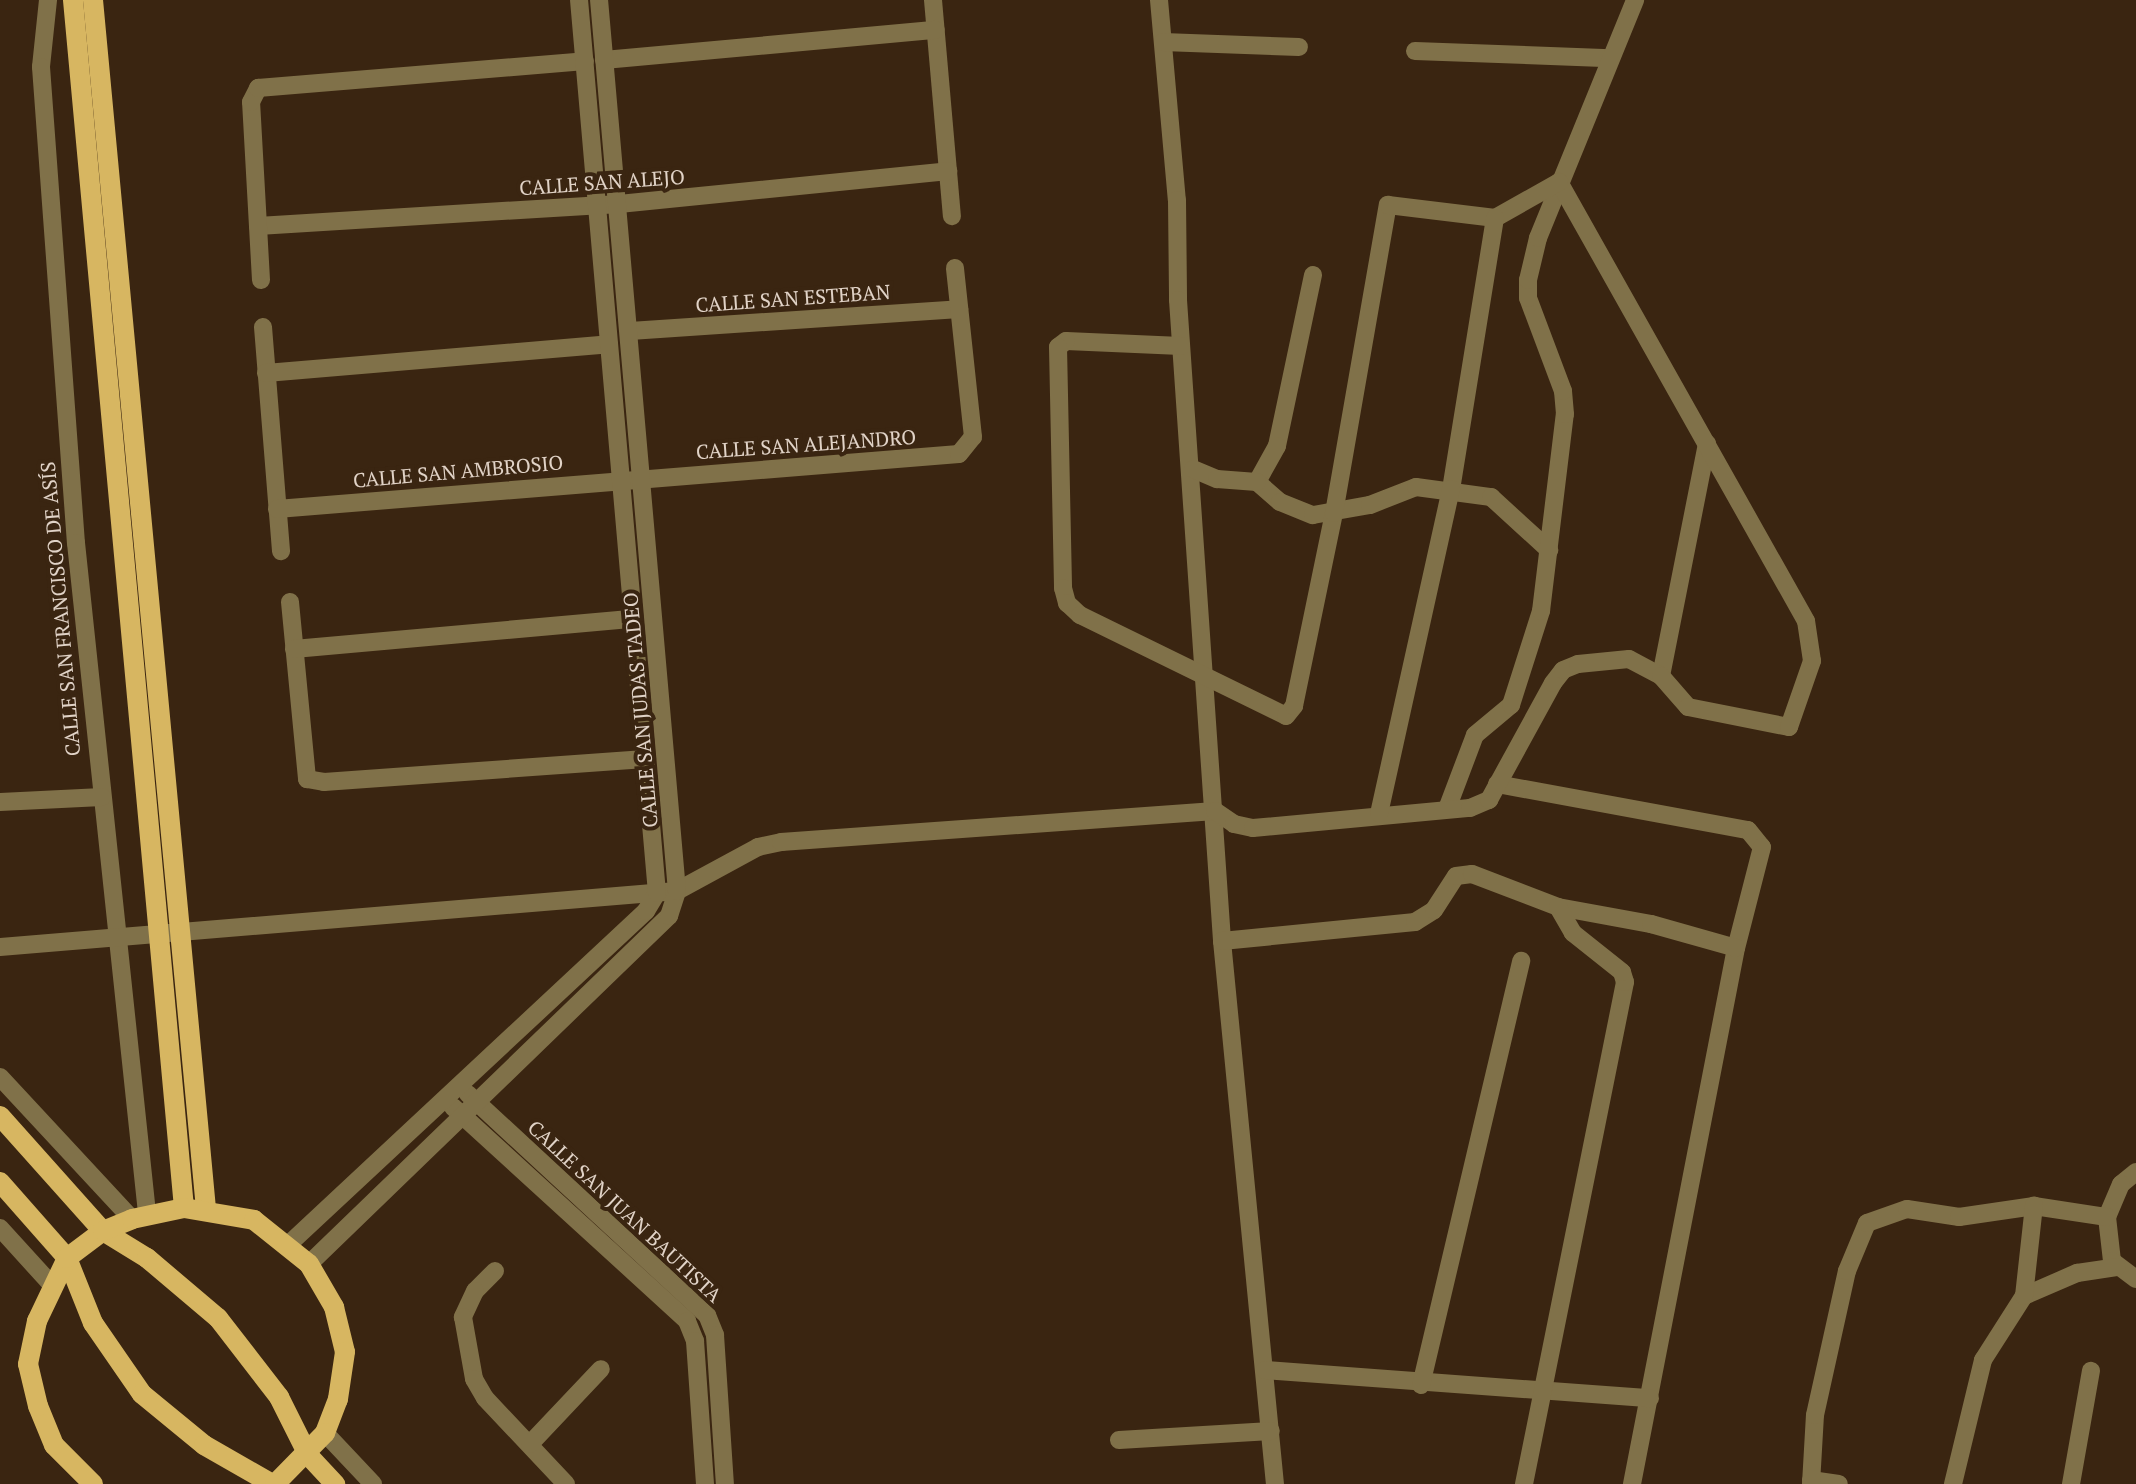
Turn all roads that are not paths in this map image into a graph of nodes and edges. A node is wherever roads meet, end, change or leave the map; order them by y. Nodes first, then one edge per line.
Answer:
1 (48, 0) edge
2 (73, 0) edge
3 (93, 0) edge
4 (579, 0) edge
5 (599, 0) edge
6 (933, 0) edge
7 (1159, 0) edge
8 (1635, 0) edge
9 (936, 30) junction
10 (1163, 42) junction
11 (1299, 47) dead end
12 (1415, 51) dead end
13 (1610, 58) junction
14 (604, 60) junction
15 (585, 61) junction
16 (948, 171) junction
17 (1559, 182) junction
18 (619, 204) junction
19 (596, 205) junction
20 (952, 216) dead end
21 (1495, 218) junction
22 (258, 226) junction
23 (955, 268) dead end
24 (1313, 275) dead end
25 (261, 280) dead end
26 (959, 309) junction
27 (263, 327) dead end
28 (630, 331) junction
29 (609, 344) junction
30 (1181, 346) junction
31 (266, 373) junction
32 (1707, 443) junction
33 (1193, 469) junction
34 (642, 478) junction
35 (620, 479) junction
36 (1257, 482) junction
37 (1451, 489) junction
38 (277, 509) junction
39 (1334, 513) junction
40 (1549, 550) junction
41 (281, 551) dead end
42 (290, 602) dead end
43 (633, 619) junction
44 (294, 649) junction
45 (1661, 676) junction
46 (1204, 679) junction
47 (645, 759) junction
48 (1497, 784) junction
49 (102, 797) junction
50 (0, 802) edge
51 (1447, 809) junction
52 (1215, 811) junction
53 (1379, 813) junction
54 (677, 891) junction
55 (657, 893) junction
56 (1558, 907) junction
57 (180, 929) junction
58 (159, 931) junction
59 (116, 935) junction
60 (1222, 941) junction
61 (0, 947) edge
62 (1736, 948) junction
63 (1521, 961) dead end
64 (0, 1077) edge
65 (459, 1087) junction
66 (445, 1100) junction
67 (476, 1101) junction
68 (461, 1114) junction
69 (0, 1116) edge
70 (2136, 1172) edge
71 (0, 1182) edge
72 (2034, 1206) junction
73 (184, 1208) junction
74 (206, 1209) junction
75 (139, 1216) junction
76 (2107, 1217) junction
77 (0, 1228) edge
78 (103, 1231) junction
79 (289, 1244) junction
80 (67, 1258) junction
81 (309, 1264) junction
82 (2117, 1267) junction
83 (495, 1271) dead end
84 (2136, 1279) edge
85 (51, 1284) junction
86 (2024, 1296) junction
87 (601, 1369) dead end
88 (1265, 1370) junction
89 (2091, 1371) dead end
90 (1421, 1385) junction
91 (1542, 1389) junction
92 (1650, 1398) junction
93 (1271, 1431) junction
94 (325, 1433) junction
95 (1119, 1440) dead end
96 (530, 1444) junction
97 (308, 1455) junction
98 (1811, 1482) edge
99 (93, 1484) edge
100 (273, 1484) edge
101 (335, 1484) edge
102 (373, 1484) edge
103 (566, 1484) edge
104 (705, 1484) edge
105 (725, 1484) edge
106 (1275, 1484) edge
107 (1524, 1484) edge
108 (1632, 1484) edge
109 (1839, 1484) edge
110 (1953, 1484) edge
111 (2071, 1484) edge

1 - 49 street, CALLE SAN FRANCISCO DE ASÍS
2 - 58 main road
3 - 57 main road
4 - 15 street, CALLE SAN JUDAS TADEO
5 - 14 street, CALLE SAN JUDAS TADEO
6 - 9 street
7 - 10 street
8 - 13 street
9 - 14 street
9 - 16 street
10 - 11 street
10 - 30 street
12 - 13 street
13 - 17 street
14 - 18 street, CALLE SAN JUDAS TADEO
15 - 19 street, CALLE SAN JUDAS TADEO
15 - 22 street
16 - 18 street, CALLE SAN ALEJO
16 - 20 street
17 - 21 street
17 - 32 street
17 - 40 street
18 - 19 street, CALLE SAN ALEJO
18 - 28 street, CALLE SAN JUDAS TADEO
19 - 22 street, CALLE SAN ALEJO
19 - 29 street, CALLE SAN JUDAS TADEO
21 - 37 street
21 - 39 street
22 - 25 street
23 - 26 street
24 - 36 street
26 - 28 street, CALLE SAN ESTEBAN
26 - 34 street, CALLE SAN ALEJANDRO
27 - 31 street
28 - 34 street, CALLE SAN JUDAS TADEO
29 - 31 street
29 - 35 street, CALLE SAN JUDAS TADEO
30 - 33 street
30 - 46 street
31 - 38 street
32 - 45 street
32 - 45 street
33 - 36 street
33 - 46 street
34 - 35 street, CALLE SAN AMBROSIO
34 - 54 street, CALLE SAN JUDAS TADEO
35 - 38 street, CALLE SAN AMBROSIO
35 - 43 street, CALLE SAN JUDAS TADEO
36 - 39 street
37 - 39 street
37 - 40 street
37 - 53 street
38 - 41 street
39 - 46 street
40 - 51 street
42 - 44 street
43 - 44 street
43 - 47 street, CALLE SAN JUDAS TADEO
44 - 47 street
45 - 48 street
46 - 52 street
47 - 55 street, CALLE SAN JUDAS TADEO
48 - 51 street
48 - 62 street
49 - 50 street
49 - 59 street, CALLE SAN FRANCISCO DE ASÍS
51 - 53 street
52 - 53 street
52 - 54 street
52 - 60 street
54 - 55 street
54 - 67 street
55 - 57 street
55 - 65 street
56 - 60 street
56 - 62 street
56 - 91 street
57 - 58 street
57 - 74 main road
58 - 59 street
58 - 73 main road
59 - 61 street
59 - 75 street, CALLE SAN FRANCISCO DE ASÍS
60 - 88 street
62 - 92 street
63 - 90 street
64 - 75 street
65 - 66 street
65 - 67 street, CALLE SAN JUAN BAUTISTA
66 - 68 street, CALLE SAN JUAN BAUTISTA
66 - 79 street
67 - 68 street
67 - 105 street, CALLE SAN JUAN BAUTISTA
68 - 81 street
68 - 104 street, CALLE SAN JUAN BAUTISTA
69 - 78 main road
70 - 76 street
71 - 80 main road
72 - 76 street
72 - 86 street
72 - 98 street
73 - 74 main road
73 - 75 main road
74 - 79 main road
75 - 78 main road
76 - 82 street
77 - 85 street
78 - 80 main road
78 - 97 main road
79 - 81 main road
80 - 85 main road
80 - 100 main road
81 - 94 main road
82 - 84 street
82 - 86 street
83 - 96 street
85 - 99 main road
86 - 110 street
87 - 96 street
88 - 90 street
88 - 93 street
89 - 111 street
90 - 91 street
91 - 92 street
91 - 107 street
92 - 108 street
93 - 95 street
93 - 106 street
94 - 97 main road
94 - 102 street
96 - 103 street
97 - 100 main road
97 - 101 main road
98 - 109 street

